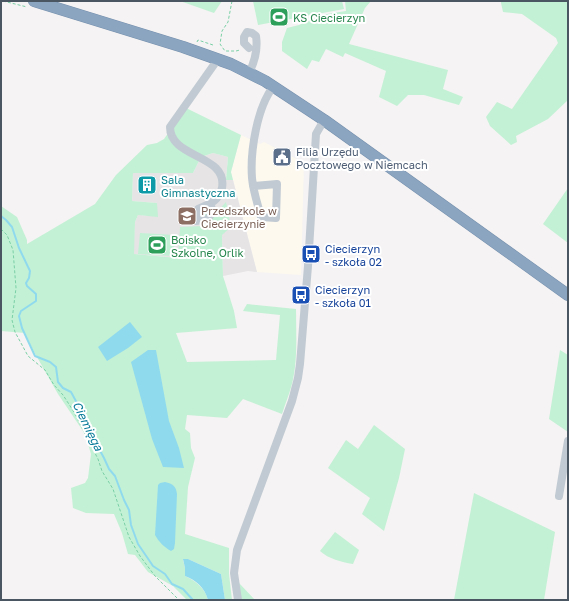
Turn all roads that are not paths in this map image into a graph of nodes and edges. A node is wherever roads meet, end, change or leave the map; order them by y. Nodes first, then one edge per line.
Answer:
1 (34, 1) edge
2 (250, 48) road end
3 (218, 59) junction
4 (249, 73) junction
5 (274, 86) junction
6 (324, 120) junction
7 (253, 186) junction
8 (210, 204) dead end
9 (568, 295) edge
10 (568, 440) edge
11 (559, 496) dead end
12 (238, 600) edge

1 - 3 highway
2 - 4 street
3 - 4 highway
3 - 8 street
4 - 5 highway
5 - 6 highway
5 - 7 street
6 - 9 highway
6 - 12 street
7 - 7 street
10 - 11 street

